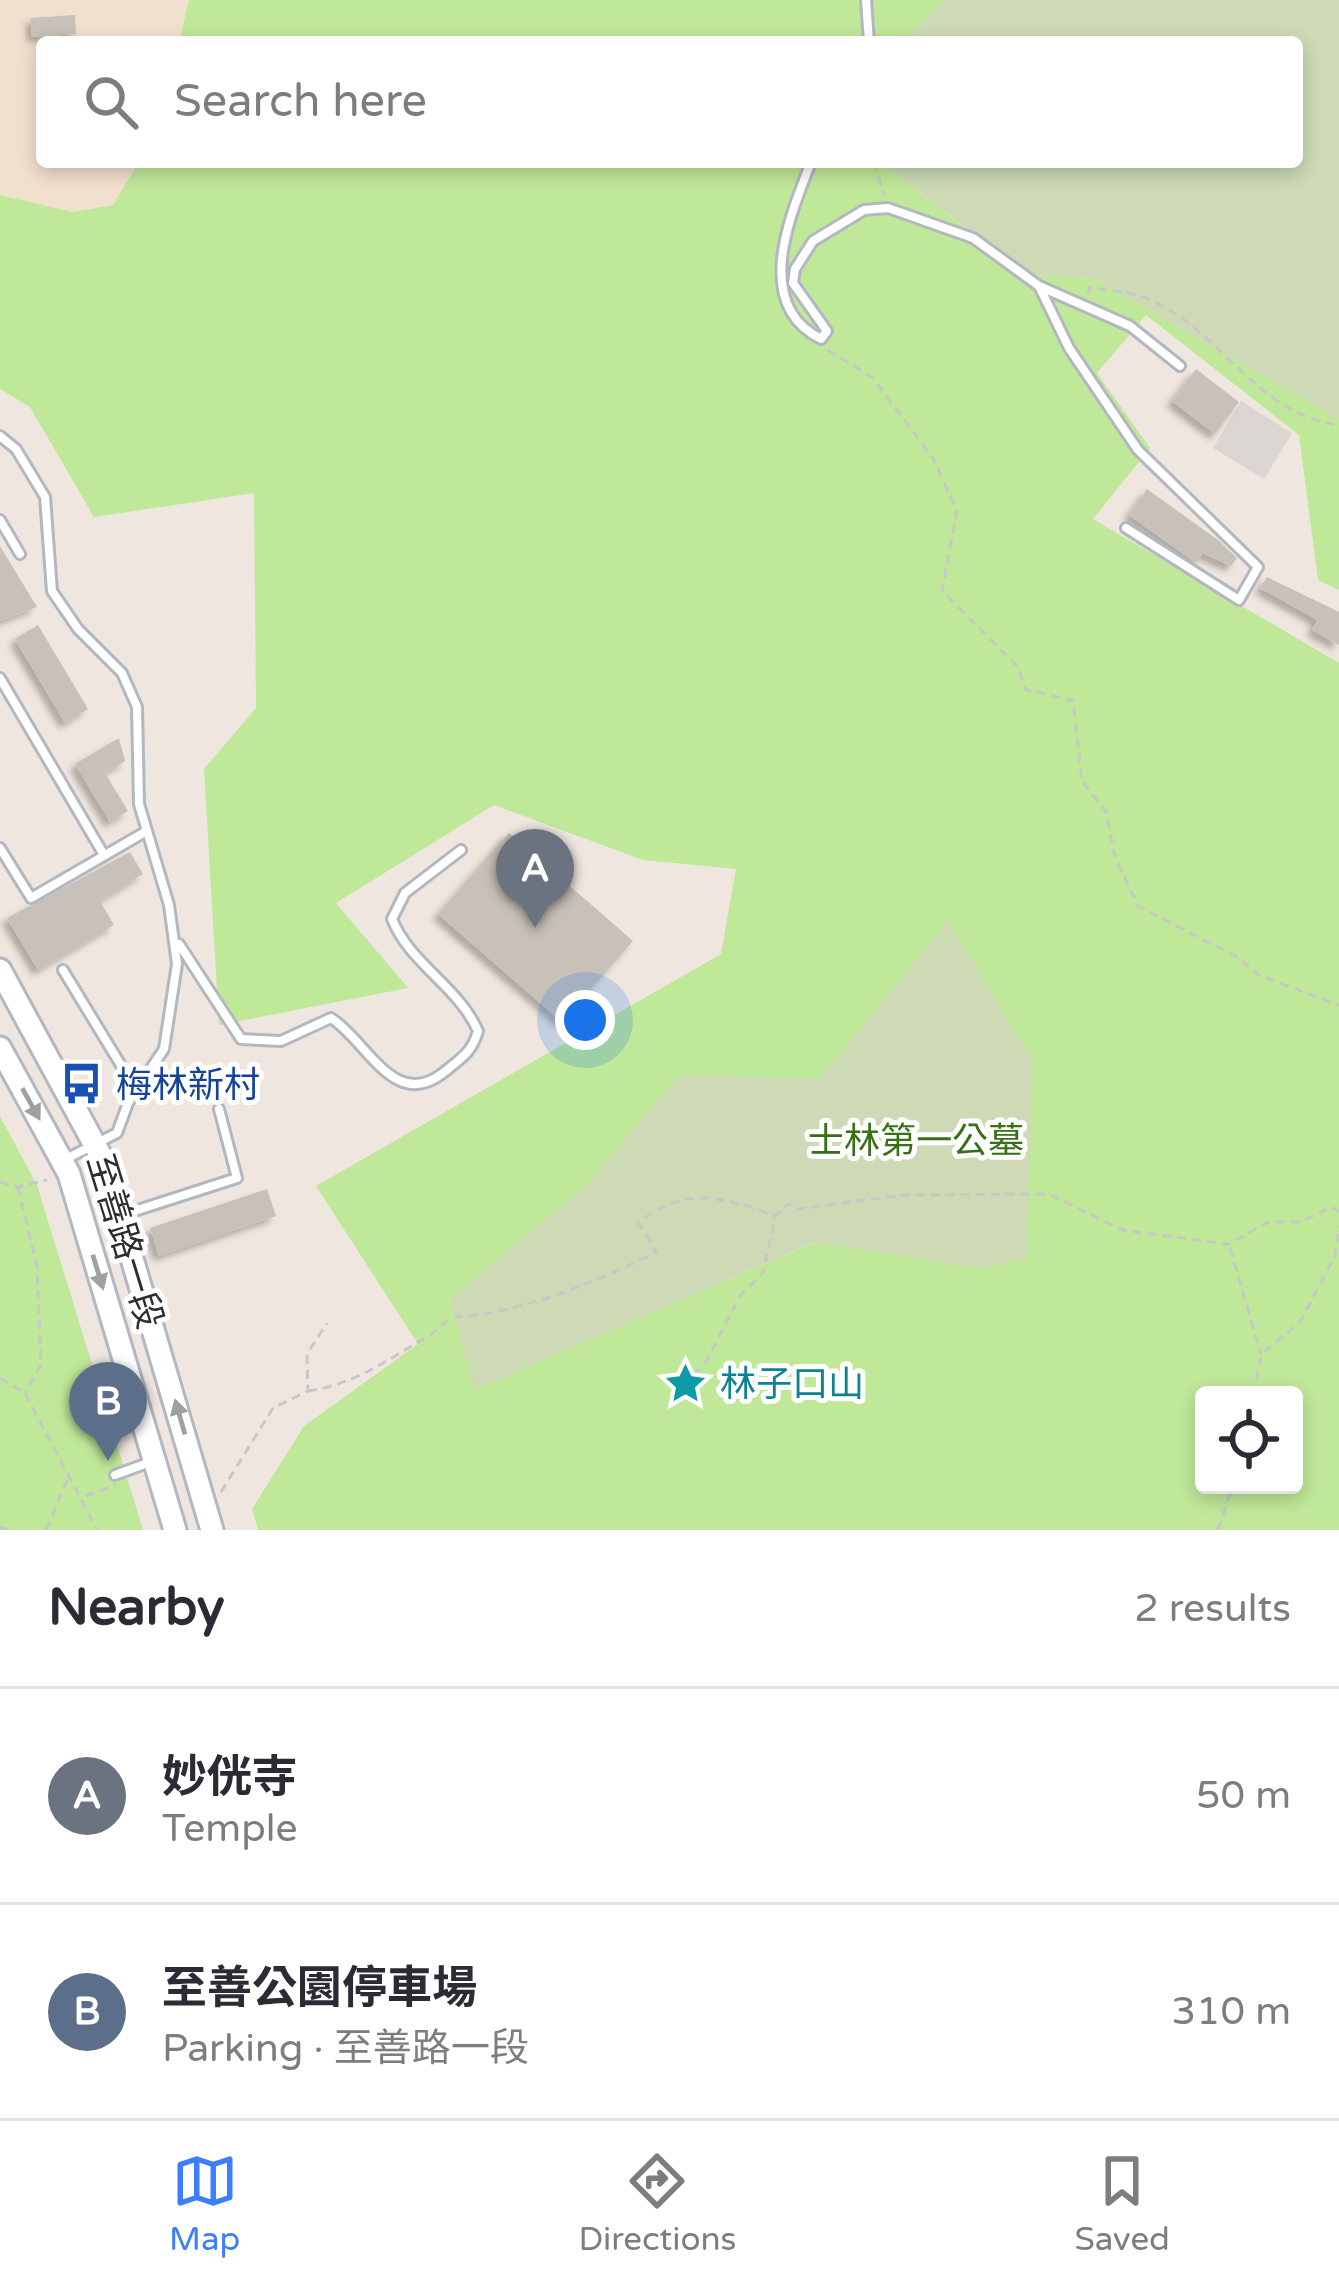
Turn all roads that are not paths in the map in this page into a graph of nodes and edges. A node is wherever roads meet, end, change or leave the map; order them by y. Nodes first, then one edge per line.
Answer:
1 (866, 0) edge
2 (869, 36) edge
3 (809, 168) edge
4 (1039, 286) junction
5 (1180, 367) dead end
6 (0, 436) edge
7 (0, 520) edge
8 (1126, 528) dead end
9 (20, 554) dead end
10 (0, 678) edge
11 (145, 832) junction
12 (0, 848) edge
13 (461, 850) dead end
14 (104, 855) junction
15 (176, 940) junction
16 (0, 970) edge
17 (63, 970) dead end
18 (0, 1048) edge
19 (136, 1090) junction
20 (219, 1109) dead end
21 (98, 1145) junction
22 (62, 1160) junction
23 (121, 1215) junction
24 (154, 1460) junction
25 (116, 1480) road end
26 (175, 1530) edge
27 (212, 1530) edge

1 - 2 lane
3 - 4 lane
4 - 5 lane
4 - 8 lane
6 - 11 lane
7 - 9 lane
10 - 14 lane
11 - 14 lane
11 - 15 lane
12 - 14 lane
13 - 15 lane
15 - 19 lane
16 - 21 main road, 至善路一段
17 - 19 lane
18 -> 22 main road, 至善路一段
19 - 21 lane
20 - 23 lane
21 - 22 lane
21 - 23 main road, 至善路一段
22 -> 24 main road, 至善路一段
27 -> 23 main road, 至善路一段
24 - 25 lane
24 - 26 main road, 至善路一段

